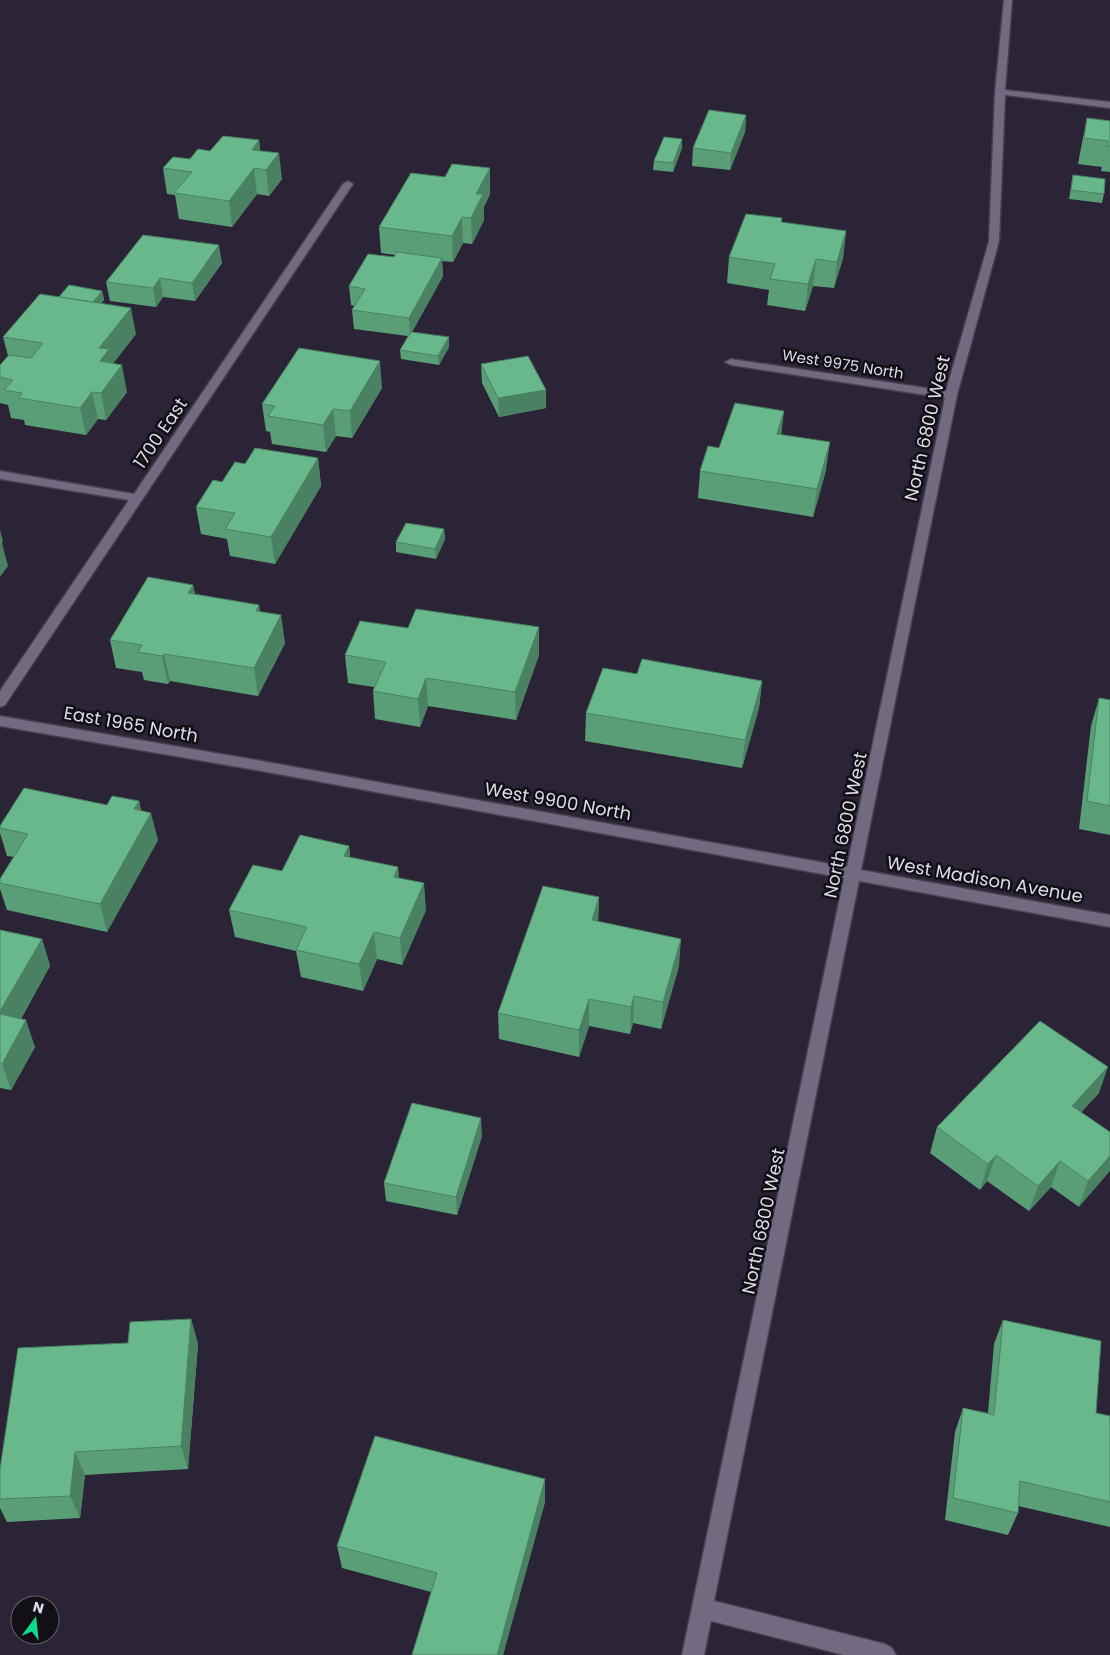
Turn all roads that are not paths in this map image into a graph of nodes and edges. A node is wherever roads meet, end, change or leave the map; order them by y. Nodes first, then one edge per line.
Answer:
1 (1008, 0) edge
2 (1000, 92) junction
3 (1110, 105) edge
4 (348, 184) dead end
5 (731, 362) dead end
6 (951, 395) junction
7 (0, 474) edge
8 (137, 498) junction
9 (0, 702) edge
10 (0, 721) edge
11 (256, 764) joint
12 (853, 876) junction
13 (1110, 921) edge
14 (702, 1608) junction
15 (693, 1655) edge
16 (885, 1655) edge

1 - 2 street, North 6800 West
2 - 3 street
2 - 6 street, North 6800 West
4 - 8 street, 1700 East
5 - 6 street, West 9975 North
6 - 12 street, North 6800 West
7 - 8 street
8 - 9 street, 1700 East
10 - 11 street, East 1965 North
11 - 12 street, West 9900 North
12 - 13 street, West Madison Avenue
12 - 14 street, North 6800 West
14 - 15 street, North 6800 West
14 - 16 street

